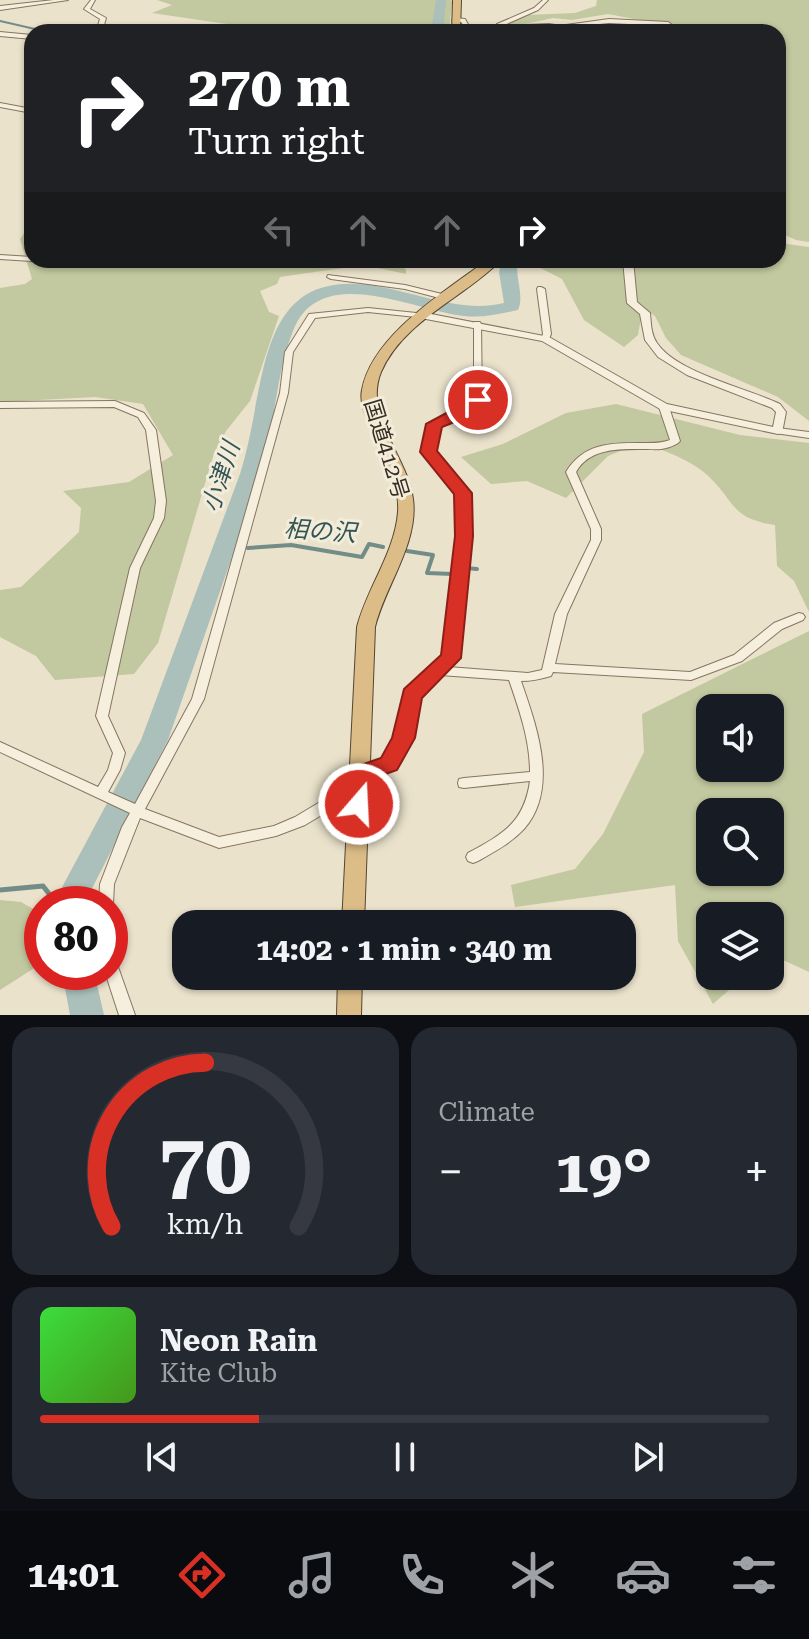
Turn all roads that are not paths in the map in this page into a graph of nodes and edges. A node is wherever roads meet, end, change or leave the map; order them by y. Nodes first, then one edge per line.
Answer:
1 (66, 0) edge
2 (93, 0) edge
3 (457, 0) edge
4 (546, 0) edge
5 (0, 8) edge
6 (455, 20) junction
7 (101, 24) edge
8 (455, 24) edge
9 (465, 24) edge
10 (500, 24) edge
11 (592, 24) edge
12 (668, 24) dead end
13 (0, 33) edge
14 (24, 36) edge
15 (0, 105) edge
16 (24, 110) edge
17 (0, 257) edge
18 (24, 258) edge
19 (485, 268) edge
20 (629, 268) edge
21 (331, 277) dead end
22 (541, 289) dead end
23 (438, 306) junction
24 (477, 324) junction
25 (545, 339) junction
26 (0, 405) edge
27 (664, 407) junction
28 (778, 431) junction
29 (809, 435) edge
30 (799, 617) dead end
31 (550, 668) junction
32 (439, 671) junction
33 (513, 676) junction
34 (0, 747) edge
35 (360, 774) junction
36 (535, 776) junction
37 (464, 783) dead end
38 (101, 793) junction
39 (138, 812) junction
40 (473, 857) dead end
41 (107, 886) edge
42 (354, 910) edge
43 (119, 990) edge
44 (350, 990) edge
45 (127, 1015) edge
46 (349, 1015) edge

1 - 5 street
2 - 7 street
3 - 6 highway
4 - 10 street
6 - 8 highway
6 - 9 street
11 - 12 street
13 - 14 street
15 - 16 street
17 - 18 street
19 - 23 highway, 国道412号
20 - 28 street
21 - 23 street
22 - 25 street
23 - 24 street
23 - 35 highway, 国道412号
23 - 39 street
24 - 25 street
24 - 32 street
25 - 27 street
26 - 38 street
27 - 28 street
27 - 31 street
28 - 29 street
30 - 31 street
31 - 33 street
32 - 33 street
32 - 35 street
33 - 36 street
34 - 38 street
35 - 39 street
35 - 42 highway, 国道412号
36 - 37 street
36 - 40 street
38 - 39 street
39 - 41 street
43 - 45 street
44 - 46 highway

